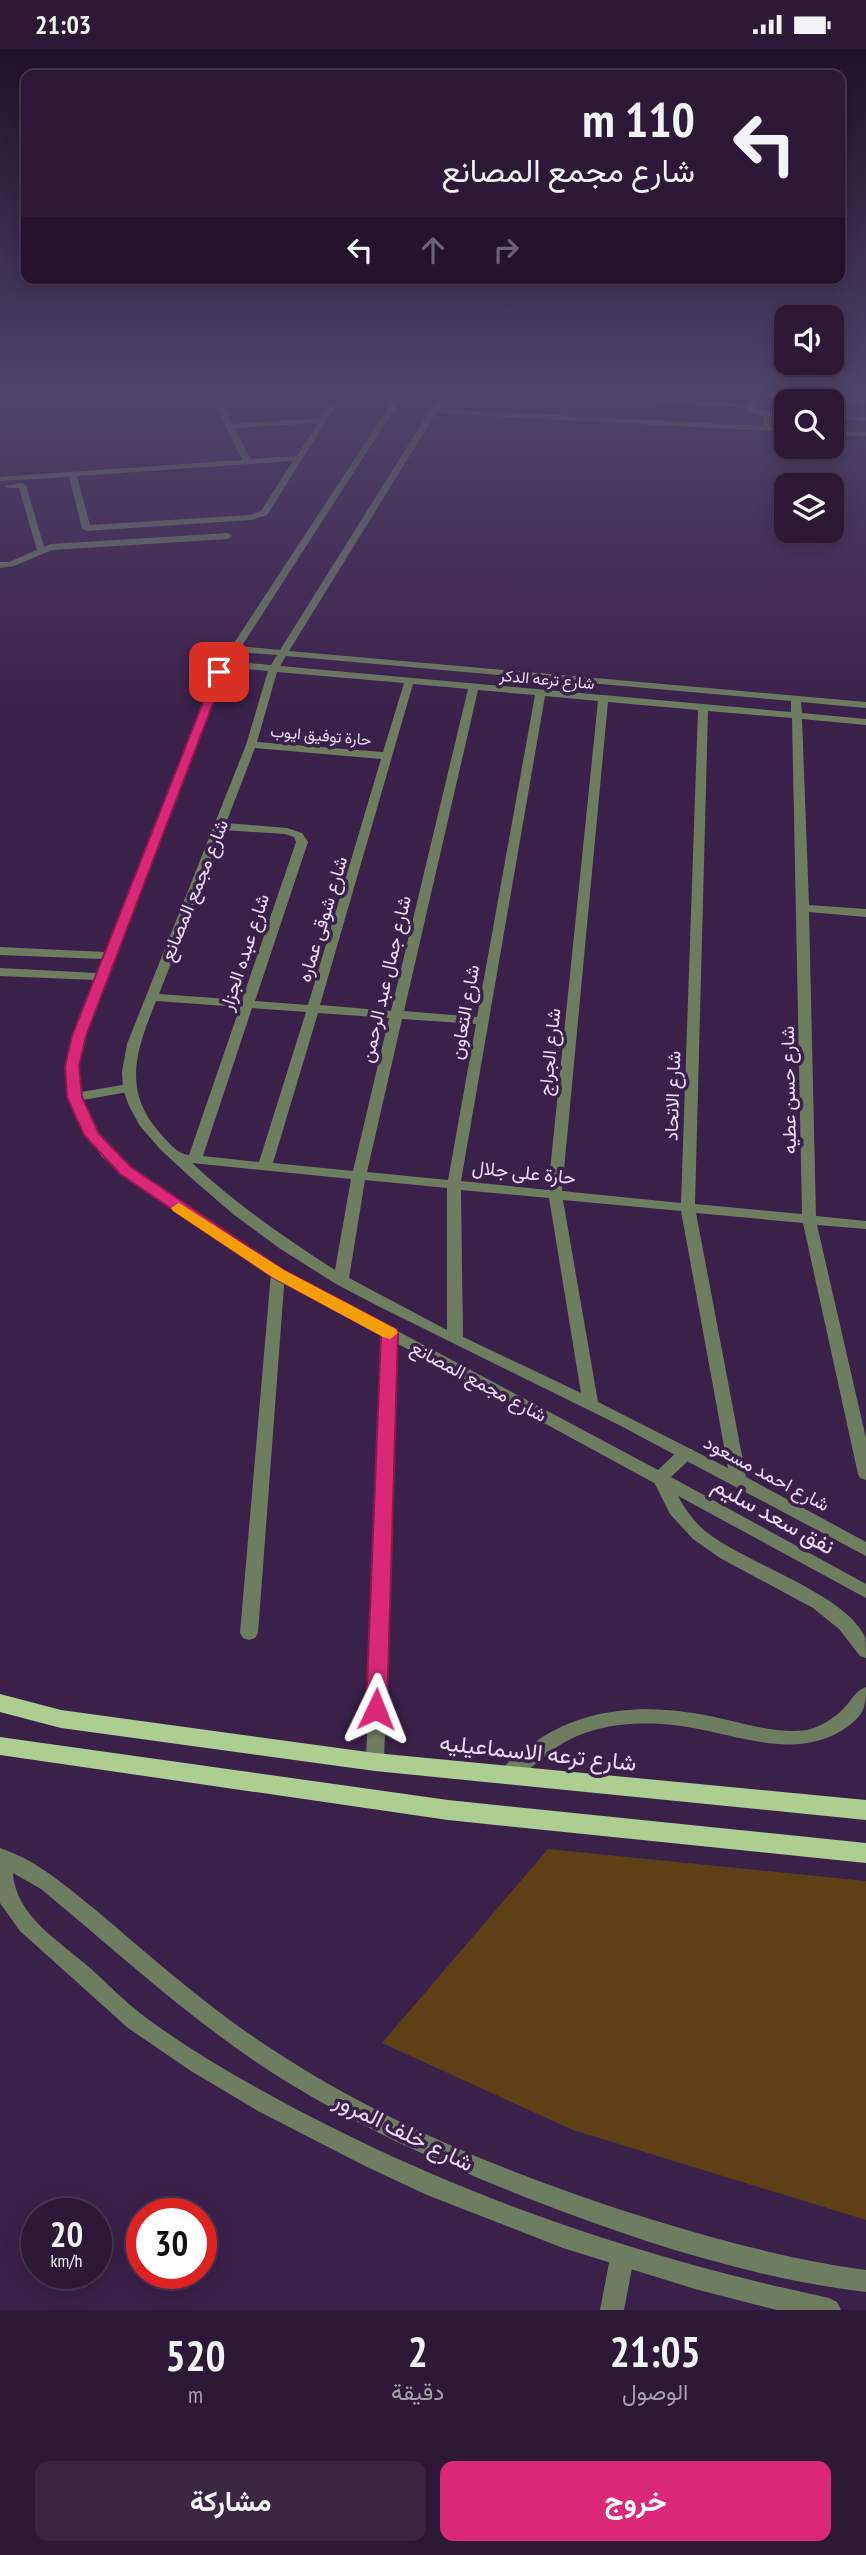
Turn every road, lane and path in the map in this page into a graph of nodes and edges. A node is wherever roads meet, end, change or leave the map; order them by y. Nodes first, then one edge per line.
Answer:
1 (28, 505) edge
2 (80, 505) edge
3 (270, 505) edge
4 (330, 505) edge
5 (375, 505) edge
6 (228, 536) dead end
7 (41, 550) junction
8 (0, 565) edge
9 (237, 649) junction
10 (282, 653) junction
11 (225, 664) junction
12 (273, 669) junction
13 (409, 682) junction
14 (473, 688) junction
15 (540, 694) junction
16 (796, 699) junction
17 (603, 700) junction
18 (866, 705) edge
19 (703, 708) junction
20 (794, 716) junction
21 (866, 722) edge
22 (251, 745) junction
23 (388, 756) junction
24 (219, 826) junction
25 (803, 908) junction
26 (866, 913) edge
27 (0, 951) edge
28 (111, 955) junction
29 (0, 972) edge
30 (102, 977) junction
31 (150, 997) junction
32 (247, 1004) junction
33 (313, 1009) junction
34 (397, 1015) junction
35 (483, 1021) junction
36 (128, 1088) junction
37 (75, 1097) junction
38 (177, 1158) junction
39 (195, 1158) junction
40 (265, 1165) junction
41 (359, 1175) junction
42 (454, 1184) junction
43 (555, 1194) junction
44 (688, 1208) junction
45 (809, 1220) junction
46 (866, 1225) edge
47 (278, 1273) junction
48 (341, 1281) junction
49 (390, 1333) junction
50 (455, 1340) junction
51 (591, 1405) junction
52 (686, 1453) junction
53 (866, 1474) edge
54 (660, 1478) junction
55 (738, 1480) junction
56 (866, 1550) edge
57 (866, 1592) edge
58 (249, 1633) dead end
59 (866, 1651) edge
60 (866, 1694) edge
61 (0, 1703) edge
62 (0, 1746) edge
63 (374, 1762) junction
64 (508, 1775) junction
65 (866, 1810) edge
66 (866, 1853) edge
67 (1, 1857) edge
68 (622, 2258) junction
69 (866, 2281) edge
70 (781, 2305) edge
71 (612, 2310) edge
72 (828, 2310) edge

1 - 7 street
2 - 3 street
4 - 9 street, شارع مجمع المصانع
5 - 10 street, شارع مجمع المصانع
6 - 7 street
7 - 8 street
9 - 10 street, شارع ترعه الدكر
9 - 11 street, شارع مجمع المصانع
10 - 12 street, شارع مجمع المصانع
10 - 16 street, شارع ترعه الدكر
11 - 12 street, شارع ترعه الدكر
11 - 28 street, شارع مجمع المصانع
12 - 13 street, شارع ترعه الدكر
12 - 22 street, شارع مجمع المصانع
13 - 14 street, شارع ترعه الدكر
13 - 23 street, شارع شوقى عماره
14 - 15 street, شارع ترعه الدكر
14 - 34 street, شارع جمال عبد الرحمن
15 - 17 street, شارع ترعه الدكر
15 - 35 street, شارع التعاون
16 - 18 street, شارع ترعه الدكر
16 - 20 street, شارع حسن عطيه
17 - 19 street, شارع ترعه الدكر
17 - 43 street, شارع الجراج
19 - 20 street, شارع ترعه الدكر
19 - 44 street, شارع الاتحاد
20 - 21 street, شارع ترعه الدكر
20 - 25 street, شارع حسن عطيه
22 - 23 street, حارة توفيق ايوب
22 - 24 street, شارع مجمع المصانع
23 - 33 street, شارع شوقى عماره
24 - 31 street, شارع مجمع المصانع
24 - 32 street, شارع عبده الجزار
25 - 26 street
25 - 45 street, شارع حسن عطيه
27 - 28 street
28 - 30 street, شارع مجمع المصانع
29 - 30 street
30 - 37 street, شارع مجمع المصانع
31 - 32 street
31 - 36 street, شارع مجمع المصانع
32 - 33 street
32 - 39 street, شارع عبده الجزار
33 - 34 street
33 - 40 street, شارع شوقى عماره
34 - 35 street
34 - 41 street, شارع جمال عبد الرحمن
35 - 42 street, شارع التعاون
36 - 37 street
36 - 38 street, شارع مجمع المصانع
37 - 47 street, شارع مجمع المصانع
38 - 39 street, حارة على جلال
38 - 48 street, شارع مجمع المصانع
39 - 40 street, حارة على جلال
40 - 41 street, حارة على جلال
41 - 42 street, حارة على جلال
41 - 48 street, شارع جمال عبد الرحمن
42 - 43 street, حارة على جلال
42 - 50 street, شارع التعاون
43 - 44 street, حارة على جلال
43 - 51 street, شارع الجراج
44 - 45 street, حارة على جلال
44 - 55 street, شارع الاتحاد
45 - 46 street, حارة على جلال
45 - 53 street, شارع حسن عطيه
47 - 49 street, شارع مجمع المصانع
47 - 58 street
48 - 50 street, شارع مجمع المصانع
49 - 54 street, شارع مجمع المصانع
49 - 63 street
50 - 51 street, شارع مجمع المصانع
51 - 52 street, شارع مجمع المصانع
52 - 54 street
52 - 55 street, شارع احمد مسعود
54 - 57 street, نفق سعد سليم
54 - 59 street
55 - 56 street, شارع احمد مسعود
60 - 64 street
61 - 63 main road, شارع ترعه الاسماعيليه
62 - 66 main road
63 - 64 main road, شارع ترعه الاسماعيليه
64 - 65 main road, شارع ترعه الاسماعيليه
67 - 68 street, شارع خلف المرور
67 - 69 street, شارع خلف المرور
68 - 70 street, شارع خلف المرور
68 - 71 street
70 - 72 street, شارع خلف المرور

